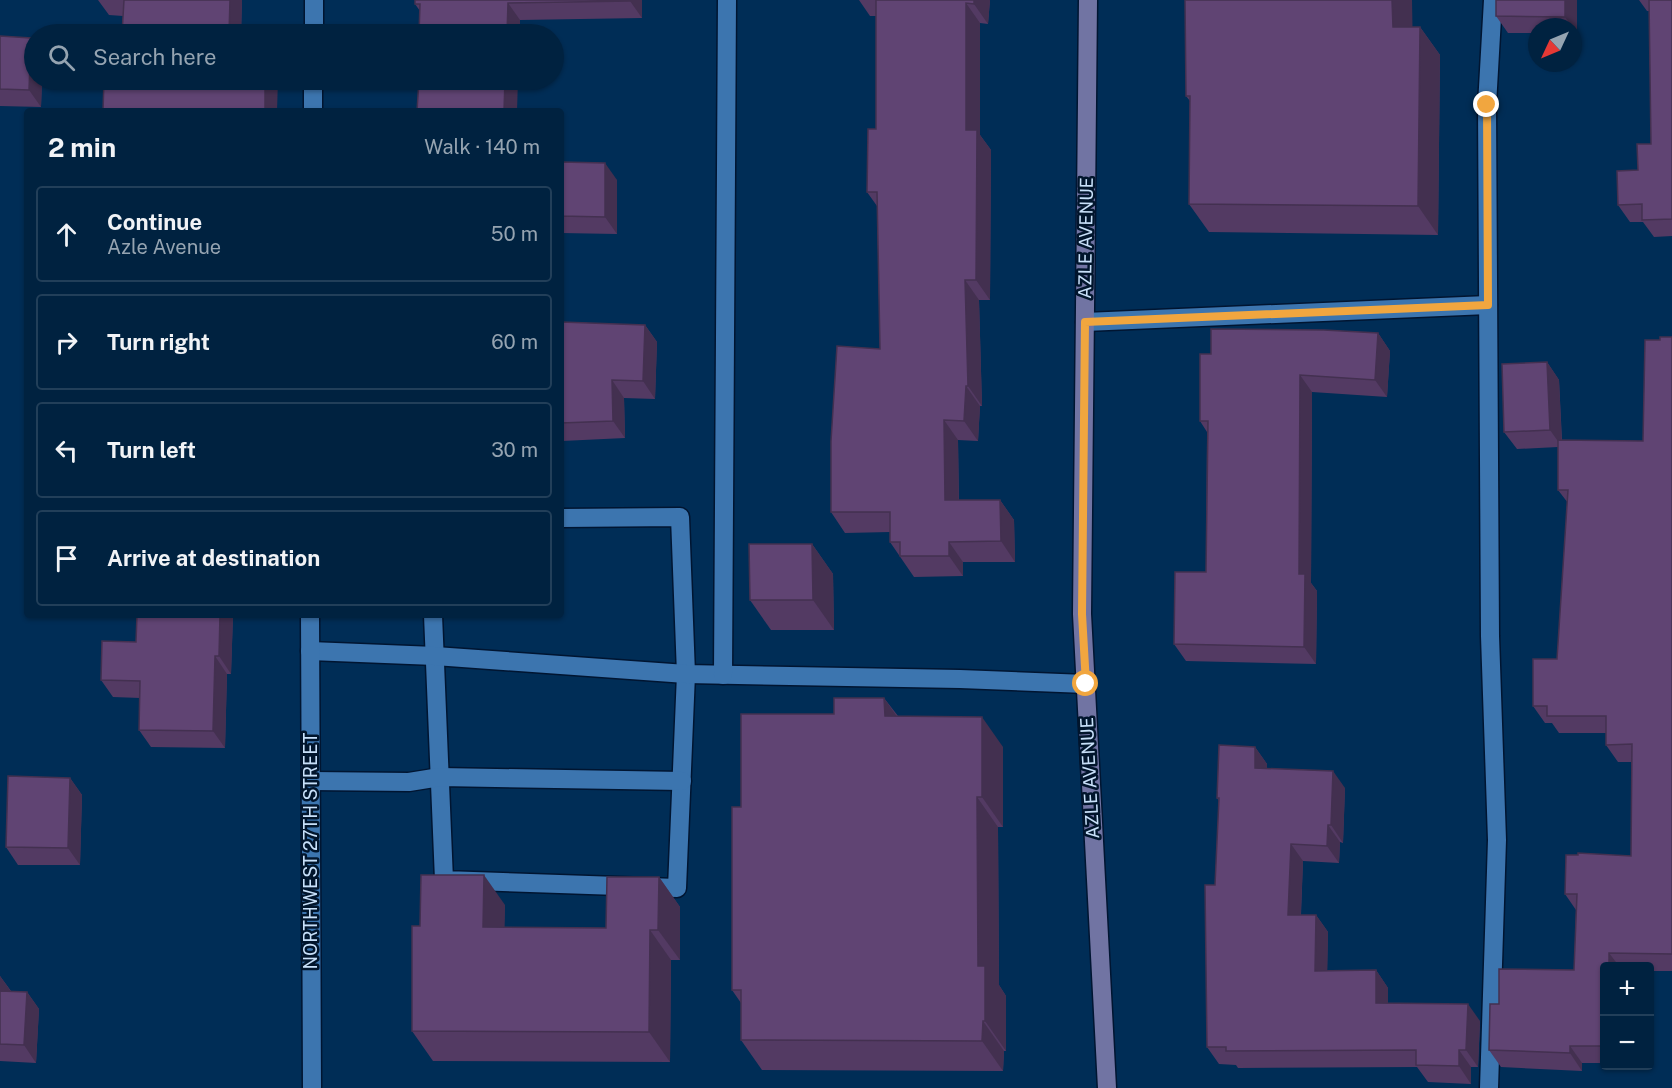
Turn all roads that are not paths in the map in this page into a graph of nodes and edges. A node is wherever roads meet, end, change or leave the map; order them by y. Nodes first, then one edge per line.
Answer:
1 (314, 0) edge
2 (727, 0) edge
3 (1088, 0) edge
4 (1493, 0) edge
5 (314, 24) edge
6 (313, 90) edge
7 (313, 108) edge
8 (1488, 305) junction
9 (1085, 322) junction
10 (564, 518) edge
11 (310, 618) edge
12 (433, 618) edge
13 (310, 651) junction
14 (435, 656) junction
15 (686, 674) junction
16 (723, 675) junction
17 (1086, 684) junction
18 (440, 777) junction
19 (311, 781) junction
20 (682, 781) junction
21 (312, 1088) edge
22 (1107, 1088) edge
23 (1489, 1088) edge

1 - 5 street
2 - 16 street
3 - 9 main road, AZLE AVENUE
4 - 8 street
6 - 7 street
8 - 9 street
8 - 23 street
9 - 17 main road, AZLE AVENUE
10 - 15 street
11 - 13 street, NORTHWEST 27TH STREET
12 - 14 street
13 - 14 street
13 - 19 street, NORTHWEST 27TH STREET
14 - 15 street
14 - 18 street
15 - 16 street
15 - 20 street
16 - 17 street
17 - 22 main road, AZLE AVENUE
18 - 19 street
18 - 20 street
18 - 20 street
19 - 21 street, NORTHWEST 27TH STREET

